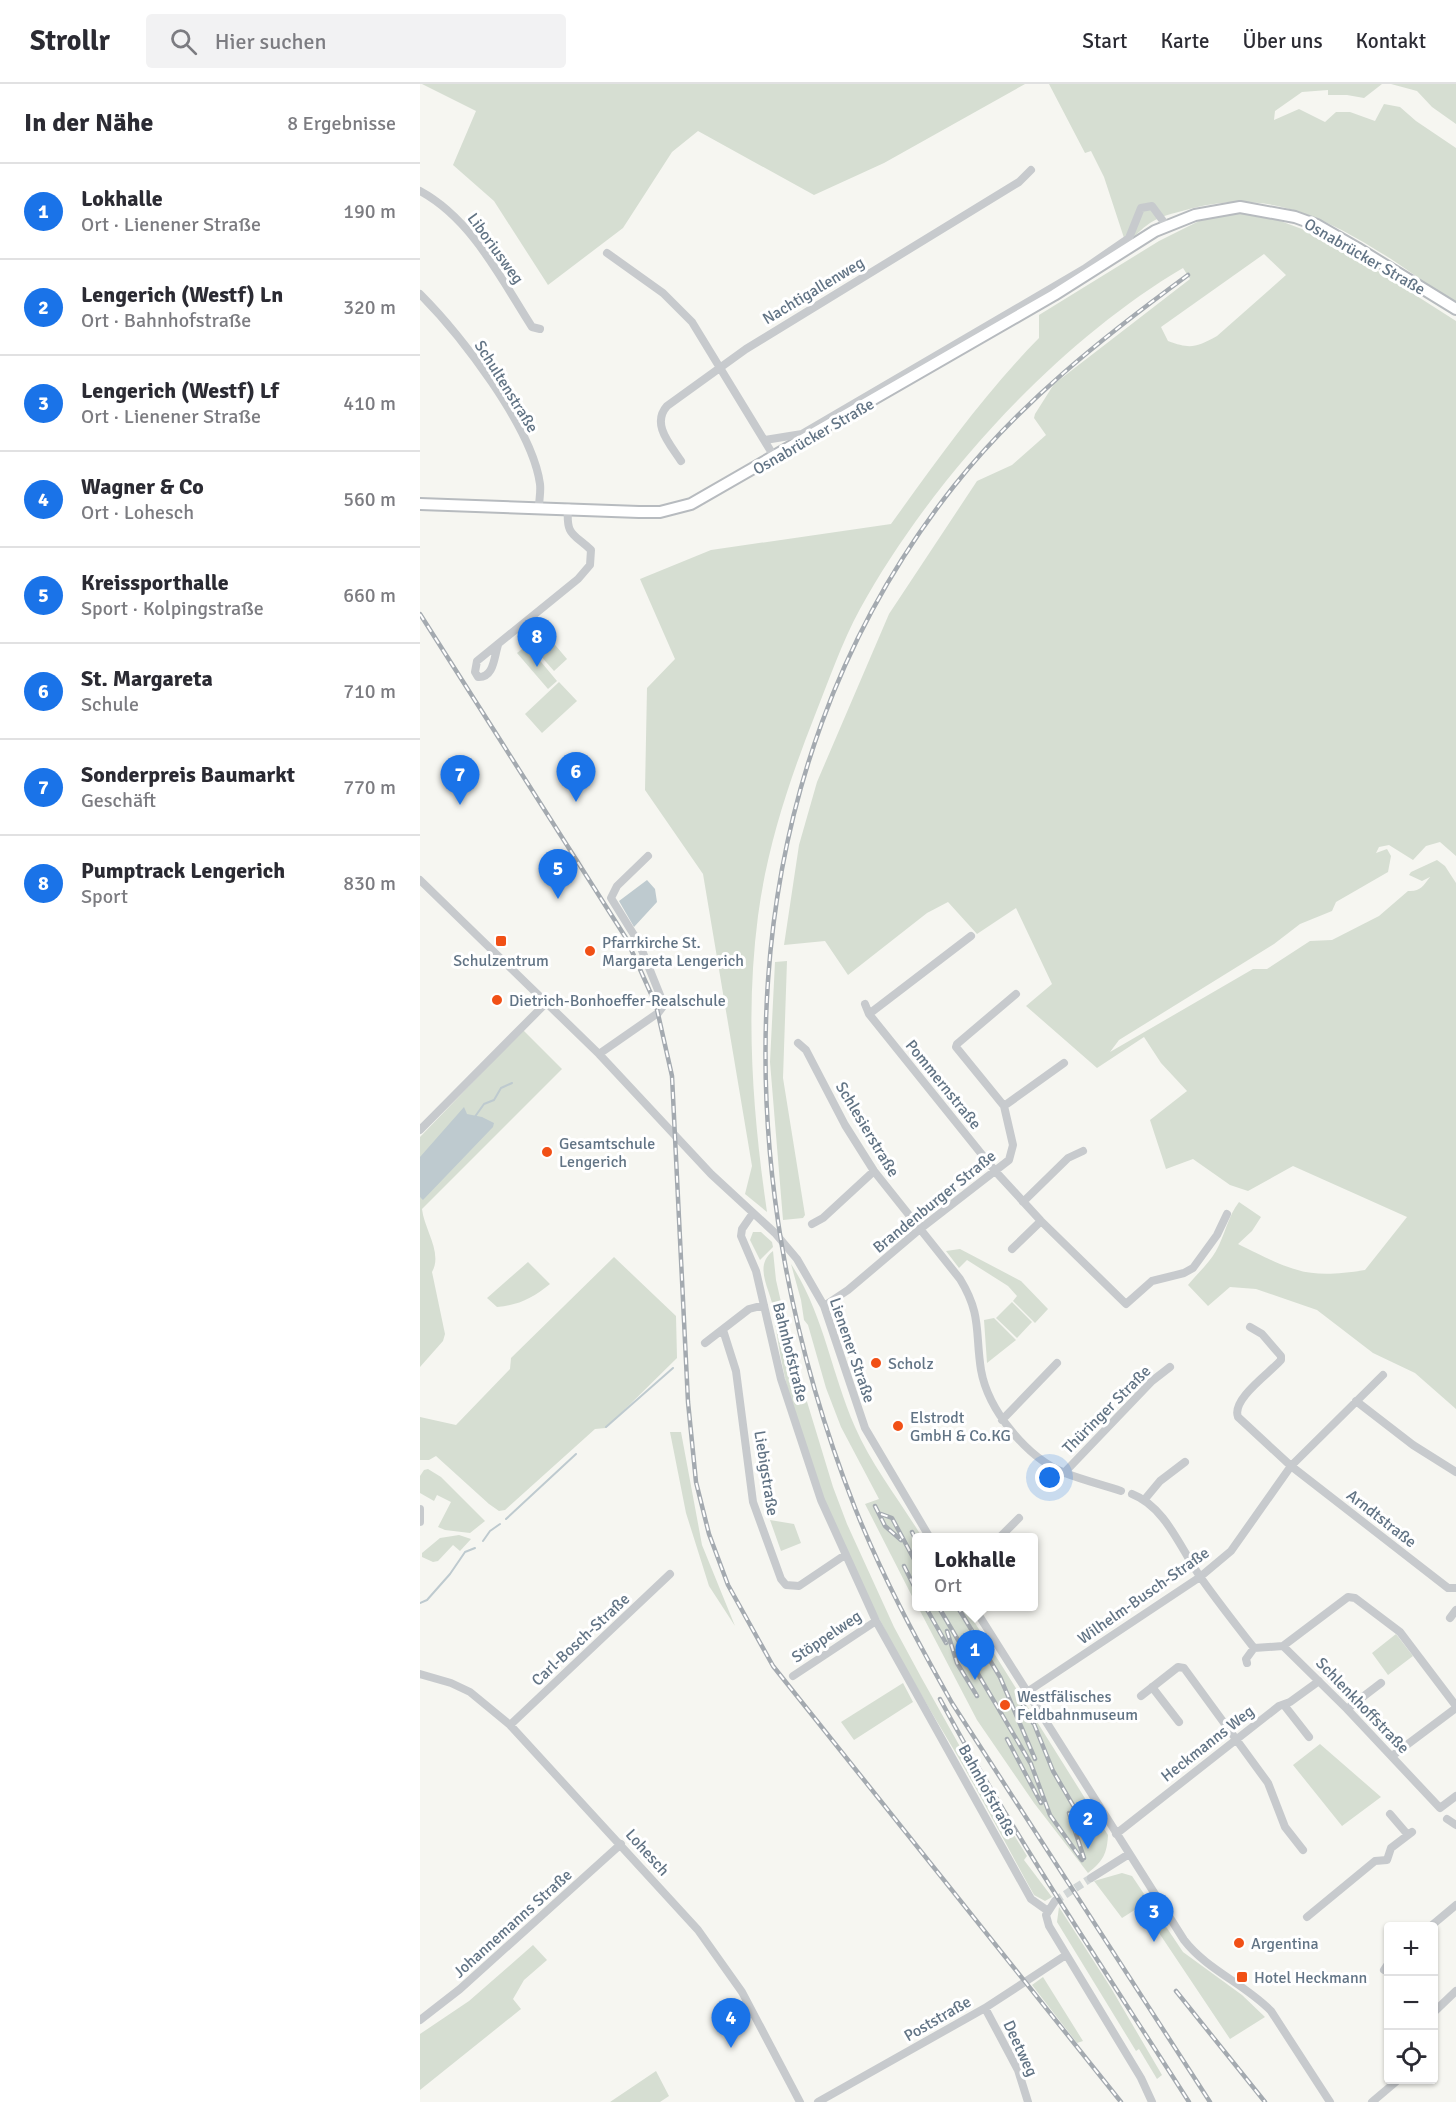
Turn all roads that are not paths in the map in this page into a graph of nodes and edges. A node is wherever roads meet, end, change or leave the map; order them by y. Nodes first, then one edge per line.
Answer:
1 (1031, 170) dead end
2 (420, 191) edge
3 (1166, 225) junction
4 (608, 253) dead end
5 (420, 294) edge
6 (1456, 309) edge
7 (540, 329) dead end
8 (721, 365) junction
9 (765, 440) junction
10 (775, 458) junction
11 (681, 461) dead end
12 (420, 504) edge
13 (539, 507) junction
14 (568, 508) junction
15 (498, 645) dead end
16 (648, 856) dead end
17 (420, 881) edge
18 (971, 936) dead end
19 (1016, 994) dead end
20 (546, 1003) junction
21 (865, 1004) dead end
22 (869, 1014) junction
23 (798, 1043) dead end
24 (599, 1054) junction
25 (1064, 1063) dead end
26 (1004, 1106) junction
27 (420, 1130) edge
28 (1083, 1151) dead end
29 (874, 1171) junction
30 (996, 1172) junction
31 (1023, 1202) junction
32 (753, 1214) junction
33 (1227, 1214) dead end
34 (1041, 1221) junction
35 (812, 1224) dead end
36 (920, 1229) junction
37 (1012, 1249) dead end
38 (764, 1305) junction
39 (824, 1306) junction
40 (1250, 1327) dead end
41 (723, 1330) junction
42 (705, 1343) dead end
43 (1057, 1363) dead end
44 (1170, 1367) dead end
45 (1383, 1375) dead end
46 (1356, 1401) junction
47 (1002, 1420) junction
48 (1185, 1462) dead end
49 (1291, 1466) junction
50 (1456, 1472) edge
51 (1064, 1473) junction
52 (1121, 1491) dead end
53 (1132, 1494) dead end
54 (1144, 1499) junction
55 (420, 1509) edge
56 (1019, 1518) dead end
57 (420, 1522) edge
58 (927, 1533) edge
59 (1004, 1533) edge
60 (845, 1555) junction
61 (670, 1574) dead end
62 (1200, 1576) junction
63 (1456, 1589) edge
64 (1456, 1610) edge
65 (976, 1611) edge
66 (1450, 1618) dead end
67 (876, 1621) junction
68 (1283, 1646) junction
69 (1254, 1648) junction
70 (1247, 1663) dead end
71 (420, 1674) edge
72 (793, 1676) dead end
73 (1319, 1681) junction
74 (1381, 1683) dead end
75 (1152, 1687) junction
76 (1027, 1692) junction
77 (1141, 1696) dead end
78 (1284, 1705) junction
79 (1456, 1707) edge
80 (1347, 1709) junction
81 (1179, 1722) dead end
82 (510, 1725) junction
83 (1309, 1737) dead end
84 (1236, 1740) junction
85 (1392, 1756) junction
86 (1456, 1796) edge
87 (1390, 1814) dead end
88 (1447, 1819) dead end
89 (1456, 1825) edge
90 (1116, 1834) junction
91 (621, 1844) junction
92 (1303, 1850) dead end
93 (1129, 1854) junction
94 (1092, 1878) tunnel mouth
95 (1055, 1901) tunnel mouth
96 (1456, 1905) edge
97 (1048, 1911) junction
98 (1307, 1917) dead end
99 (1436, 1922) edge
100 (1066, 1955) junction
101 (1456, 1991) edge
102 (985, 2008) junction
103 (1438, 2008) edge
104 (420, 2020) edge
105 (1392, 2084) edge
106 (800, 2102) edge
107 (818, 2102) edge
108 (1028, 2102) edge
109 (1152, 2102) edge
110 (1330, 2102) edge
111 (1372, 2102) edge

1 - 8 street, Nachtigallenweg
2 - 7 street, Liboriusweg
3 - 6 main road, Osnabrücker Straße
3 - 9 street, Osnabrücker Straße
3 - 10 main road, Osnabrücker Straße
4 - 8 street
5 - 13 street, Schultenstraße
8 - 9 street
8 - 11 street, Nachtigallenweg
9 - 10 street
10 - 14 main road, Osnabrücker Straße
12 - 13 main road, Osnabrücker Straße
13 - 14 main road, Osnabrücker Straße
14 - 15 street
16 - 24 street
17 - 20 street
18 - 22 street
19 - 26 street, Brandenburger Straße
20 - 24 street
20 - 27 street
21 - 22 street, Pommernstraße
22 - 30 street, Pommernstraße
23 - 29 street, Schlesierstraße
24 - 32 street
25 - 26 street
26 - 30 street, Brandenburger Straße
28 - 31 street
29 - 35 street
29 - 36 street, Schlesierstraße
30 - 31 street, Pommernstraße
30 - 36 street, Brandenburger Straße
31 - 34 street, Pommernstraße
32 - 38 street, Bahnhofstraße
32 - 39 street, Lienener Straße
33 - 34 street, Pommernstraße
34 - 37 street
36 - 39 street, Brandenburger Straße
36 - 47 street, Schlesierstraße
38 - 41 street
38 - 60 street, Bahnhofstraße
39 - 58 street, Lienener Straße
40 - 49 street, Arndtstraße
41 - 42 street
41 - 60 street, Liebigstraße
43 - 47 street
44 - 51 street, Thüringer Straße
45 - 46 street, Wilhelm-Busch-Straße
46 - 49 street, Wilhelm-Busch-Straße
46 - 50 street
47 - 51 street, Schlesierstraße
48 - 54 street
49 - 62 street, Wilhelm-Busch-Straße
49 - 63 street, Arndtstraße
51 - 52 street, Schlesierstraße
53 - 54 street
54 - 62 street
55 - 57 street
56 - 59 street
60 - 67 street, Bahnhofstraße
61 - 82 street, Carl-Bosch-Straße
62 - 69 street
62 - 76 street, Wilhelm-Busch-Straße
64 - 66 street
65 - 76 street
67 - 72 street, Stöppelweg
67 - 97 street, Bahnhofstraße
68 - 69 street
68 - 73 street, Schlenkhoffstraße
68 - 79 street
69 - 70 street
71 - 82 street, Lohesch
73 - 78 street, Heckmanns Weg
73 - 80 street, Schlenkhoffstraße
74 - 80 street
75 - 77 street
75 - 81 street
75 - 84 street
76 - 90 street
78 - 83 street
78 - 84 street, Heckmanns Weg
79 - 85 street
80 - 85 street, Schlenkhoffstraße
82 - 91 street, Lohesch
84 - 90 street, Heckmanns Weg
84 - 92 street
85 - 86 street, Schlenkhoffstraße
87 - 98 street
88 - 89 street
90 - 93 street
91 - 104 street, Johannemanns Straße
91 - 106 street, Lohesch
93 - 94 street
93 - 110 street
95 - 97 street
96 - 99 street
97 - 100 street, Bahnhofstraße
100 - 102 street, Poststraße
100 - 109 street, Bahnhofstraße
101 - 103 street
102 - 107 street, Poststraße
102 - 108 street, Deetweg
105 - 111 street

